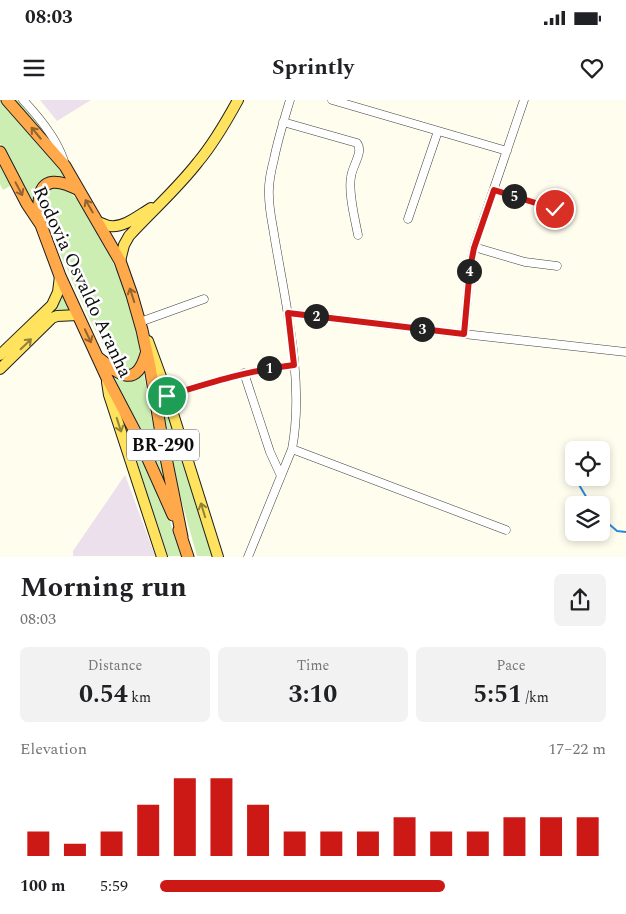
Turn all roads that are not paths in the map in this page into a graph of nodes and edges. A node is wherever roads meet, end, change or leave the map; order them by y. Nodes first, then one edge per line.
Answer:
1 (7, 100) edge
2 (23, 100) edge
3 (238, 100) edge
4 (290, 100) edge
5 (332, 100) edge
6 (524, 100) edge
7 (284, 122) junction
8 (438, 131) junction
9 (507, 151) junction
10 (0, 152) edge
11 (65, 166) junction
12 (79, 190) junction
13 (494, 190) junction
14 (160, 203) junction
15 (555, 209) dead end
16 (408, 219) dead end
17 (98, 222) junction
18 (40, 225) junction
19 (358, 236) dead end
20 (474, 248) junction
21 (120, 261) junction
22 (557, 266) dead end
23 (60, 276) junction
24 (204, 300) dead end
25 (288, 313) junction
26 (49, 315) junction
27 (78, 315) junction
28 (141, 326) junction
29 (464, 334) junction
30 (147, 352) junction
31 (626, 352) edge
32 (0, 355) edge
33 (98, 358) junction
34 (294, 365) junction
35 (0, 369) edge
36 (244, 373) junction
37 (107, 378) junction
38 (167, 396) junction
39 (292, 448) junction
40 (280, 476) junction
41 (506, 530) dead end
42 (182, 537) junction
43 (162, 556) edge
44 (188, 556) edge
45 (218, 556) edge
46 (248, 556) edge

11 -> 1 highway, Rodovia Osvaldo Aranha / BR-290
2 - 11 street
3 - 14 main road
4 - 7 street
5 - 8 street
6 - 9 street
7 - 19 street
7 - 25 street
8 - 9 street
8 - 16 street
9 - 13 street
10 -> 18 highway, Rodovia Osvaldo Aranha / BR-290
11 - 12 highway, Rodovia Osvaldo Aranha / BR-290
17 -> 12 highway, Rodovia Osvaldo Aranha / BR-290
12 - 18 highway, BR-290
13 - 15 street
13 - 20 street
14 - 17 main road
14 - 21 main road
17 - 21 highway, Rodovia Osvaldo Aranha / BR-290
18 - 23 highway, Rodovia Osvaldo Aranha / BR-290
20 - 22 street
20 - 29 street
28 -> 21 highway, Rodovia Osvaldo Aranha / BR-290
23 - 26 main road
23 - 27 highway, Rodovia Osvaldo Aranha / BR-290
24 - 28 street
25 - 29 street
25 - 34 street
26 - 27 main road
26 - 32 main road
35 -> 26 main road
27 -> 33 highway, Rodovia Osvaldo Aranha / BR-290
28 - 30 highway, Rodovia Osvaldo Aranha / BR-290
28 - 38 main road
29 - 31 street
30 - 33 highway, BR-290
30 - 42 highway, Rodovia Osvaldo Aranha / BR-290
33 - 37 highway, Rodovia Osvaldo Aranha / BR-290
34 - 36 street
34 - 39 street
36 - 38 street
36 - 40 street
37 - 42 highway, Rodovia Osvaldo Aranha / BR-290
37 -> 43 main road
45 -> 38 main road
39 - 40 street
39 - 41 street
40 - 46 street
42 - 44 highway, Rodovia Osvaldo Aranha / BR-290

